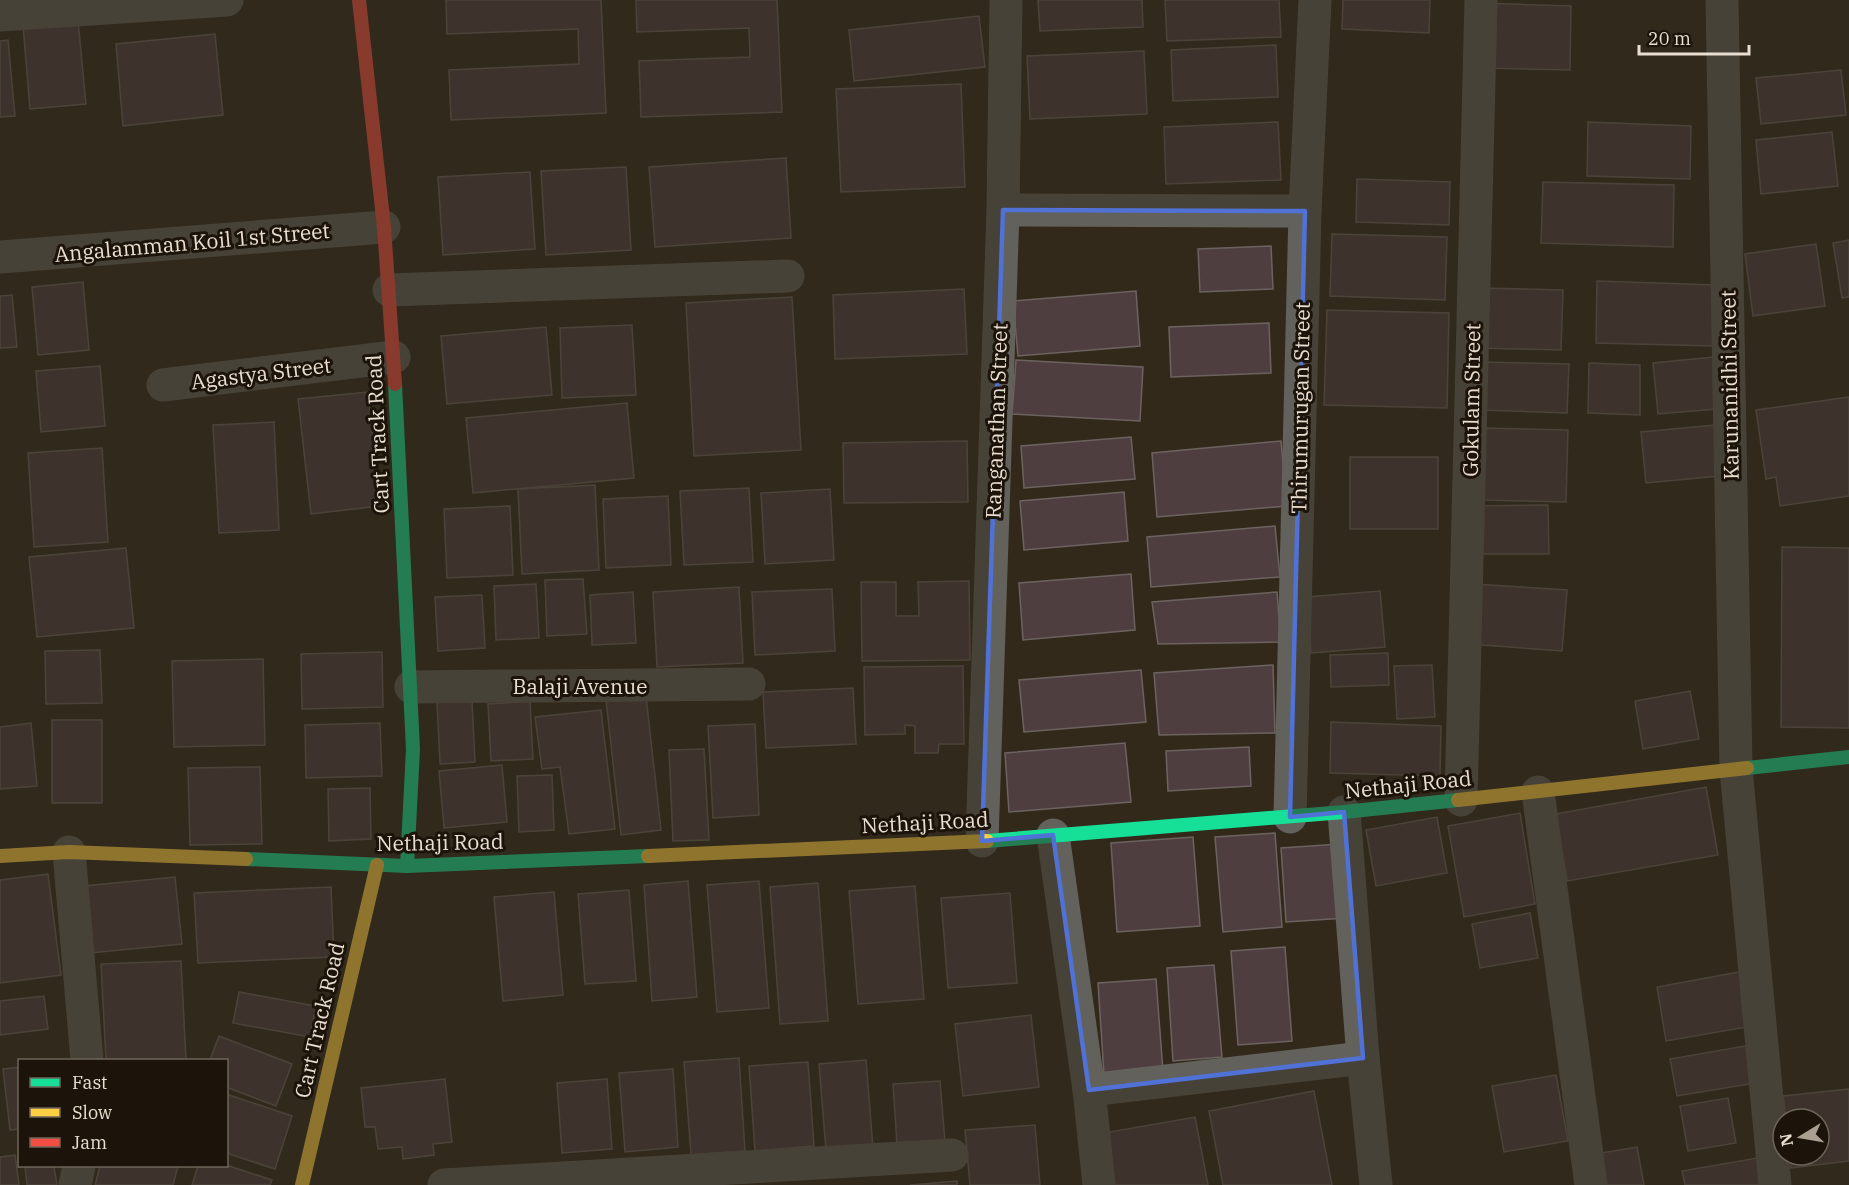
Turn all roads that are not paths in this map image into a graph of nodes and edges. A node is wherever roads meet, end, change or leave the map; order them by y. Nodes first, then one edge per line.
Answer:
1 (227, 0) edge
2 (359, 0) edge
3 (1006, 0) edge
4 (1315, 0) edge
5 (1481, 0) edge
6 (1722, 0) edge
7 (0, 15) edge
8 (1003, 210) junction
9 (1305, 212) junction
10 (384, 227) junction
11 (0, 257) edge
12 (788, 276) dead end
13 (388, 290) junction
14 (394, 357) junction
15 (163, 385) dead end
16 (749, 684) dead end
17 (411, 687) junction
18 (1849, 757) edge
19 (1736, 769) junction
20 (1538, 792) junction
21 (1461, 800) junction
22 (1344, 812) junction
23 (1290, 816) junction
24 (1053, 835) junction
25 (982, 841) junction
26 (69, 852) junction
27 (0, 856) edge
28 (377, 865) junction
29 (406, 866) junction
30 (1363, 1058) junction
31 (87, 1059) edge
32 (1089, 1090) junction
33 (952, 1155) dead end
34 (79, 1167) edge
35 (75, 1185) edge
36 (303, 1185) edge
37 (444, 1185) edge
38 (1099, 1185) edge
39 (1376, 1185) edge
40 (1591, 1185) edge
41 (1775, 1185) edge

1 - 7 street
2 - 10 street, Cart Track Road
3 - 8 street, Ranganathan Street
4 - 9 street, Thirumurugan Street
5 - 21 street, Gokulam Street
6 - 19 street, Karunanidhi Street
8 - 9 street
8 - 25 street, Ranganathan Street
9 - 23 street, Thirumurugan Street
10 - 11 street, Angalamman Koil 1st Street
10 - 13 street, Cart Track Road
12 - 13 street
13 - 14 street, Cart Track Road
14 - 15 street, Agastya Street
14 - 17 street, Cart Track Road
16 - 17 street, Balaji Avenue
17 - 29 street, Cart Track Road
18 - 19 street, Nethaji Road
19 - 20 street, Nethaji Road
19 - 41 street, Karunanidhi Street
20 - 21 street, Nethaji Road
20 - 40 street
21 - 22 street, Nethaji Road
22 - 23 street, Nethaji Road
22 - 30 street
23 - 24 street, Nethaji Road
24 - 25 street, Nethaji Road
24 - 32 street
25 - 29 street, Nethaji Road
26 - 27 street, Nethaji Road
26 - 28 street, Nethaji Road
26 - 31 street
28 - 29 street, Nethaji Road
28 - 36 street, Cart Track Road
30 - 32 street
30 - 39 street
32 - 38 street
33 - 37 street
34 - 35 street

